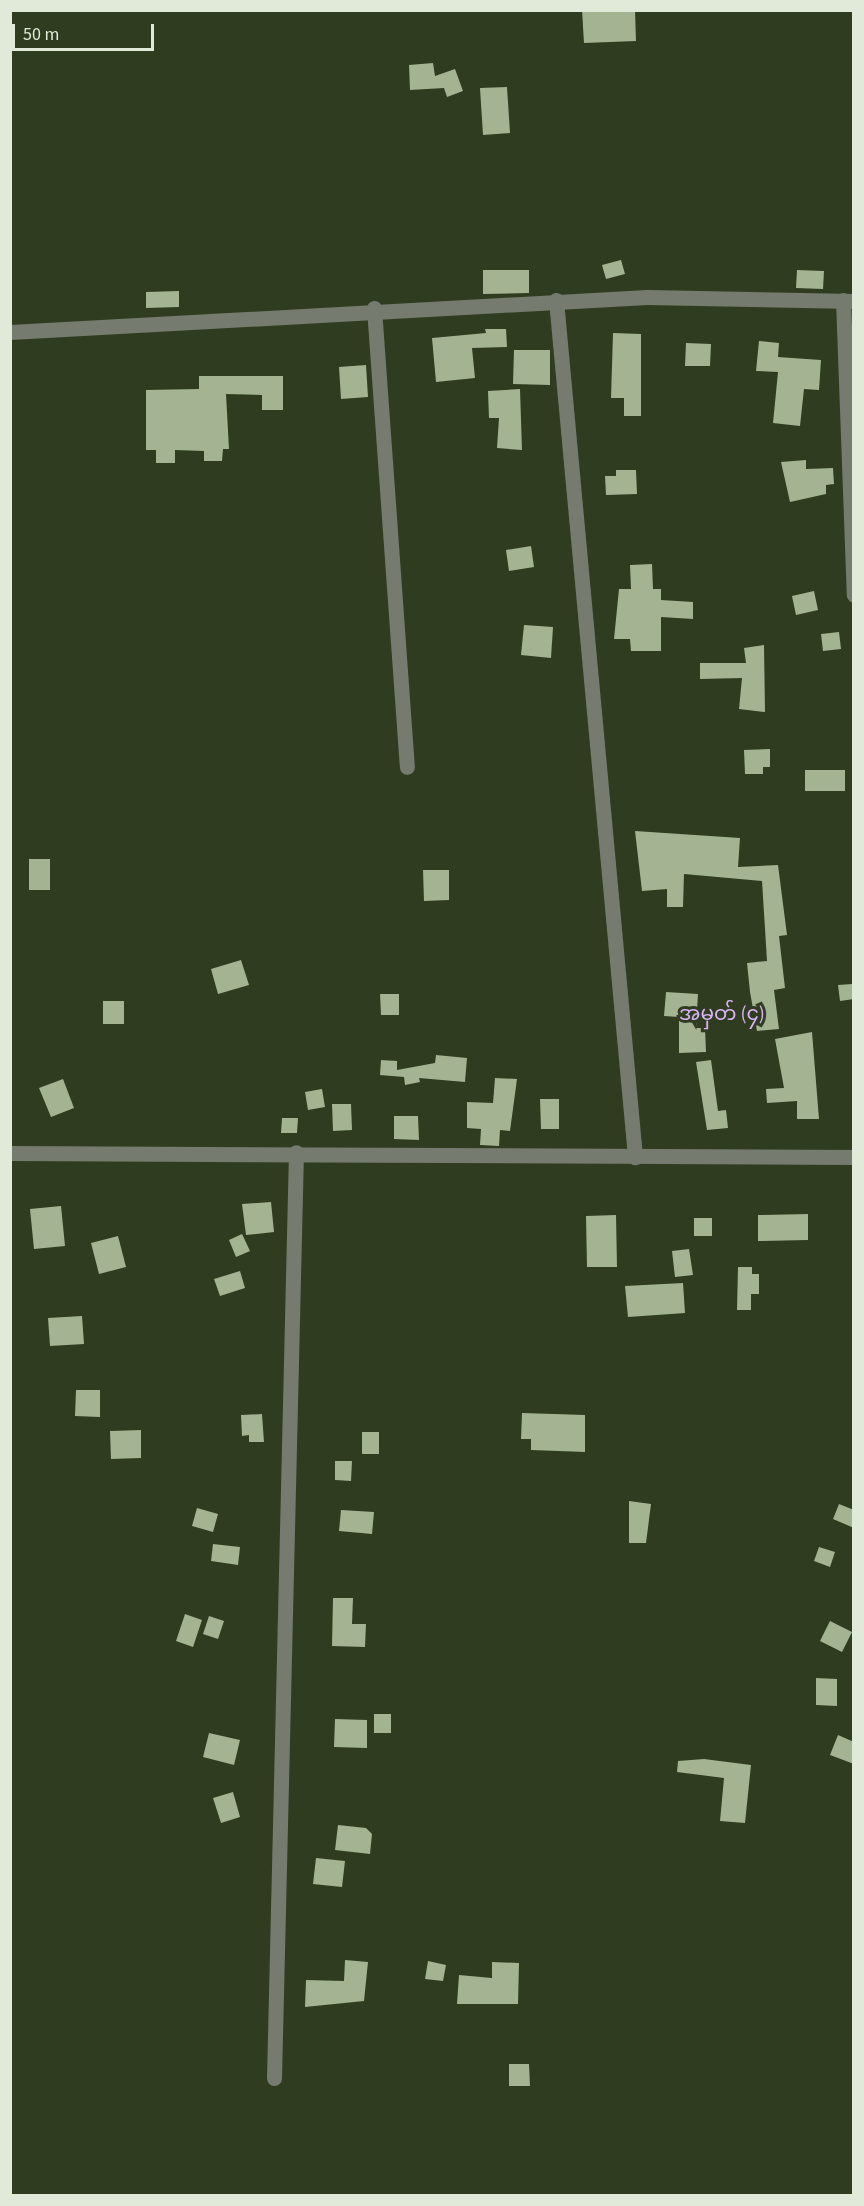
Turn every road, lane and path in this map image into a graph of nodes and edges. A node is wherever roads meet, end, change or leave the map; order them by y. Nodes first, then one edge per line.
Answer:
1 (556, 300) junction
2 (848, 300) edge
3 (375, 308) junction
4 (10, 332) edge
5 (854, 595) edge
6 (407, 767) dead end
7 (296, 1152) junction
8 (10, 1153) edge
9 (854, 1156) edge
10 (635, 1157) junction
11 (274, 2078) dead end

1 - 2 street
1 - 3 street
1 - 10 street
2 - 5 street
3 - 4 street
3 - 6 street
7 - 8 street
7 - 10 street
7 - 11 street
9 - 10 street

